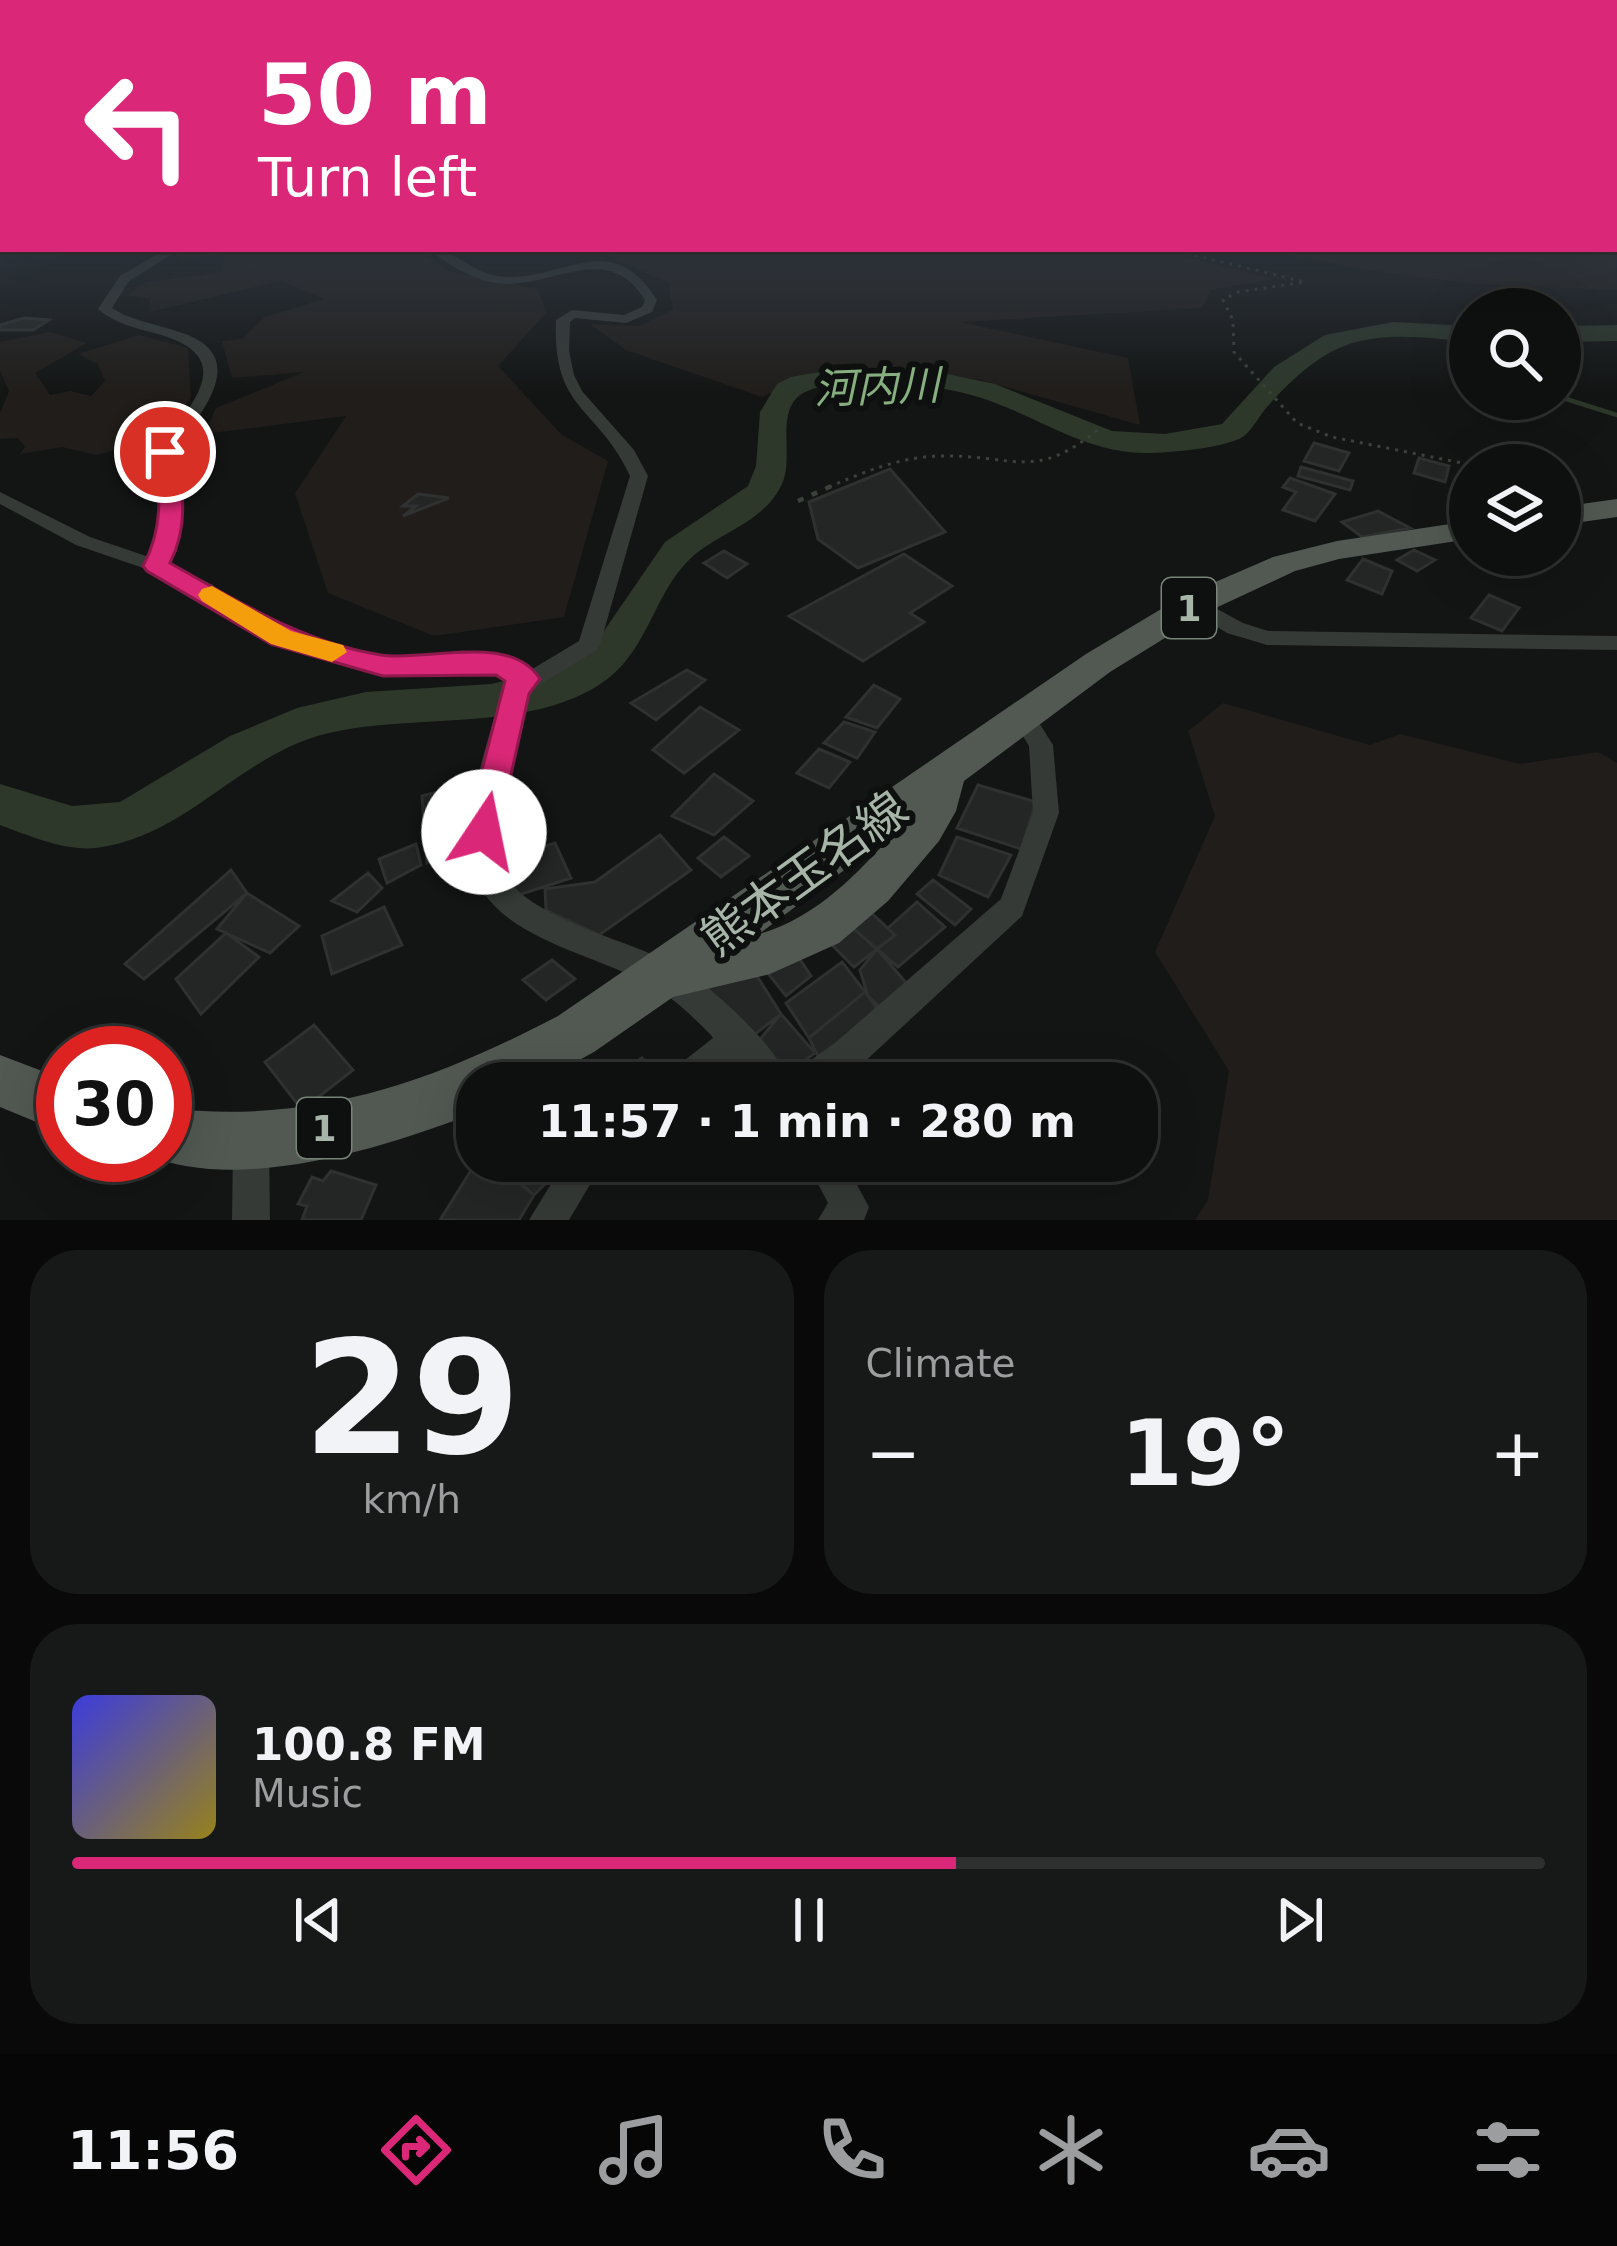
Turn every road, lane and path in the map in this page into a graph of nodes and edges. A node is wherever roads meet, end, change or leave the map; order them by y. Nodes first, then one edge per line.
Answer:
1 (123, 280) edge
2 (638, 280) edge
3 (1296, 280) edge
4 (1100, 428) dead end
5 (1449, 460) edge
6 (0, 497) edge
7 (798, 501) dead end
8 (1617, 508) edge
9 (1581, 513) edge
10 (1449, 533) edge
11 (156, 566) junction
12 (1196, 604) junction
13 (1617, 643) edge
14 (525, 679) junction
15 (1023, 716) junction
16 (664, 975) junction
17 (736, 1040) junction
18 (523, 1062) edge
19 (708, 1062) edge
20 (755, 1062) edge
21 (837, 1062) edge
22 (0, 1081) edge
23 (456, 1092) edge
24 (36, 1095) edge
25 (192, 1136) edge
26 (251, 1138) junction
27 (572, 1182) edge
28 (834, 1182) edge
29 (850, 1216) edge
30 (251, 1220) edge
31 (548, 1220) edge

1 - 11 street
2 - 14 street
3 - 5 path
4 - 7 path
6 - 11 street
8 - 9 main road
10 - 12 main road, 熊本玉名線 / 1
11 - 14 street
12 - 13 street
12 - 15 main road, 熊本玉名線 / 1
14 - 16 street
15 - 16 main road, 熊本玉名線 / 1
15 - 21 street
16 - 17 street
16 - 18 main road, 熊本玉名線 / 1
17 - 19 street
17 - 20 street
22 - 24 main road
23 - 26 main road, 熊本玉名線 / 1
25 - 26 main road, 熊本玉名線 / 1
26 - 30 street
27 - 31 street
28 - 29 street

